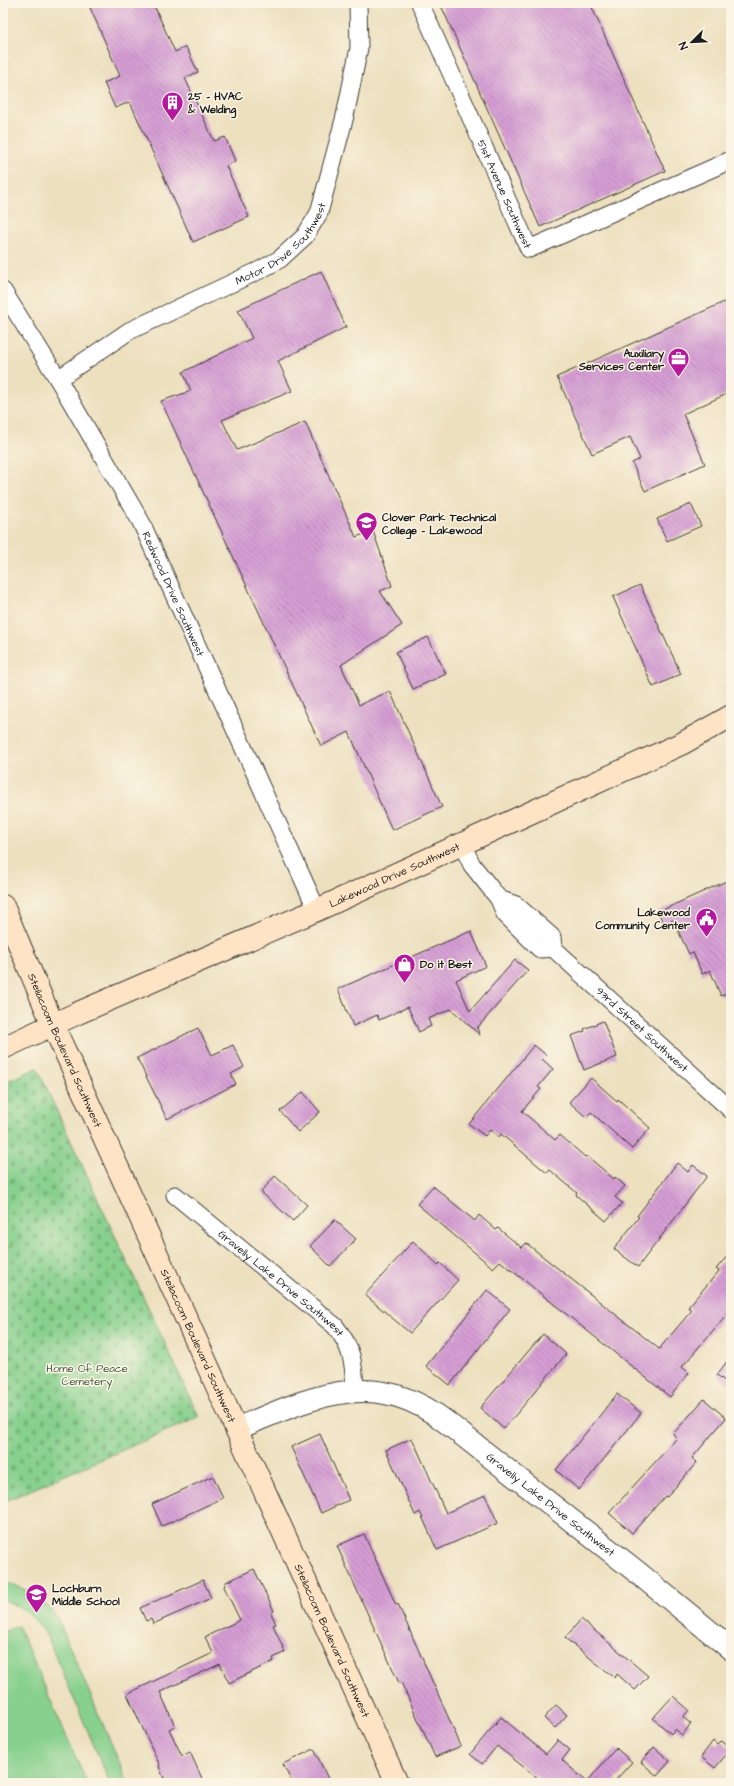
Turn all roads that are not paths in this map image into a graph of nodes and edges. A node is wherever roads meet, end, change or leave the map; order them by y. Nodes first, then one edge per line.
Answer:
1 (358, 3) edge
2 (420, 3) edge
3 (731, 160) edge
4 (3, 291) edge
5 (58, 379) junction
6 (731, 716) edge
7 (462, 844) junction
8 (3, 906) edge
9 (317, 910) junction
10 (54, 1025) junction
11 (3, 1048) edge
12 (731, 1110) edge
13 (175, 1195) dead end
14 (355, 1390) junction
15 (236, 1429) junction
16 (731, 1649) edge
17 (397, 1783) edge

1 - 5 street, Motor Drive Southwest
2 - 3 street, 51st Avenue Southwest
4 - 5 street, Redwood Drive Southwest
5 - 9 street, Redwood Drive Southwest
6 - 7 main road, Lakewood Drive Southwest
7 - 9 main road, Lakewood Drive Southwest
7 - 12 street, 93rd Street Southwest
8 - 10 main road, Steilacoom Boulevard Southwest
9 - 10 main road, Lakewood Drive Southwest
10 - 11 main road, Lakewood Drive Southwest
10 - 15 main road, Steilacoom Boulevard Southwest
13 - 14 street, Gravelly Lake Drive Southwest
14 - 15 street, Gravelly Lake Drive Southwest
14 - 16 street, Gravelly Lake Drive Southwest
15 - 17 main road, Steilacoom Boulevard Southwest

